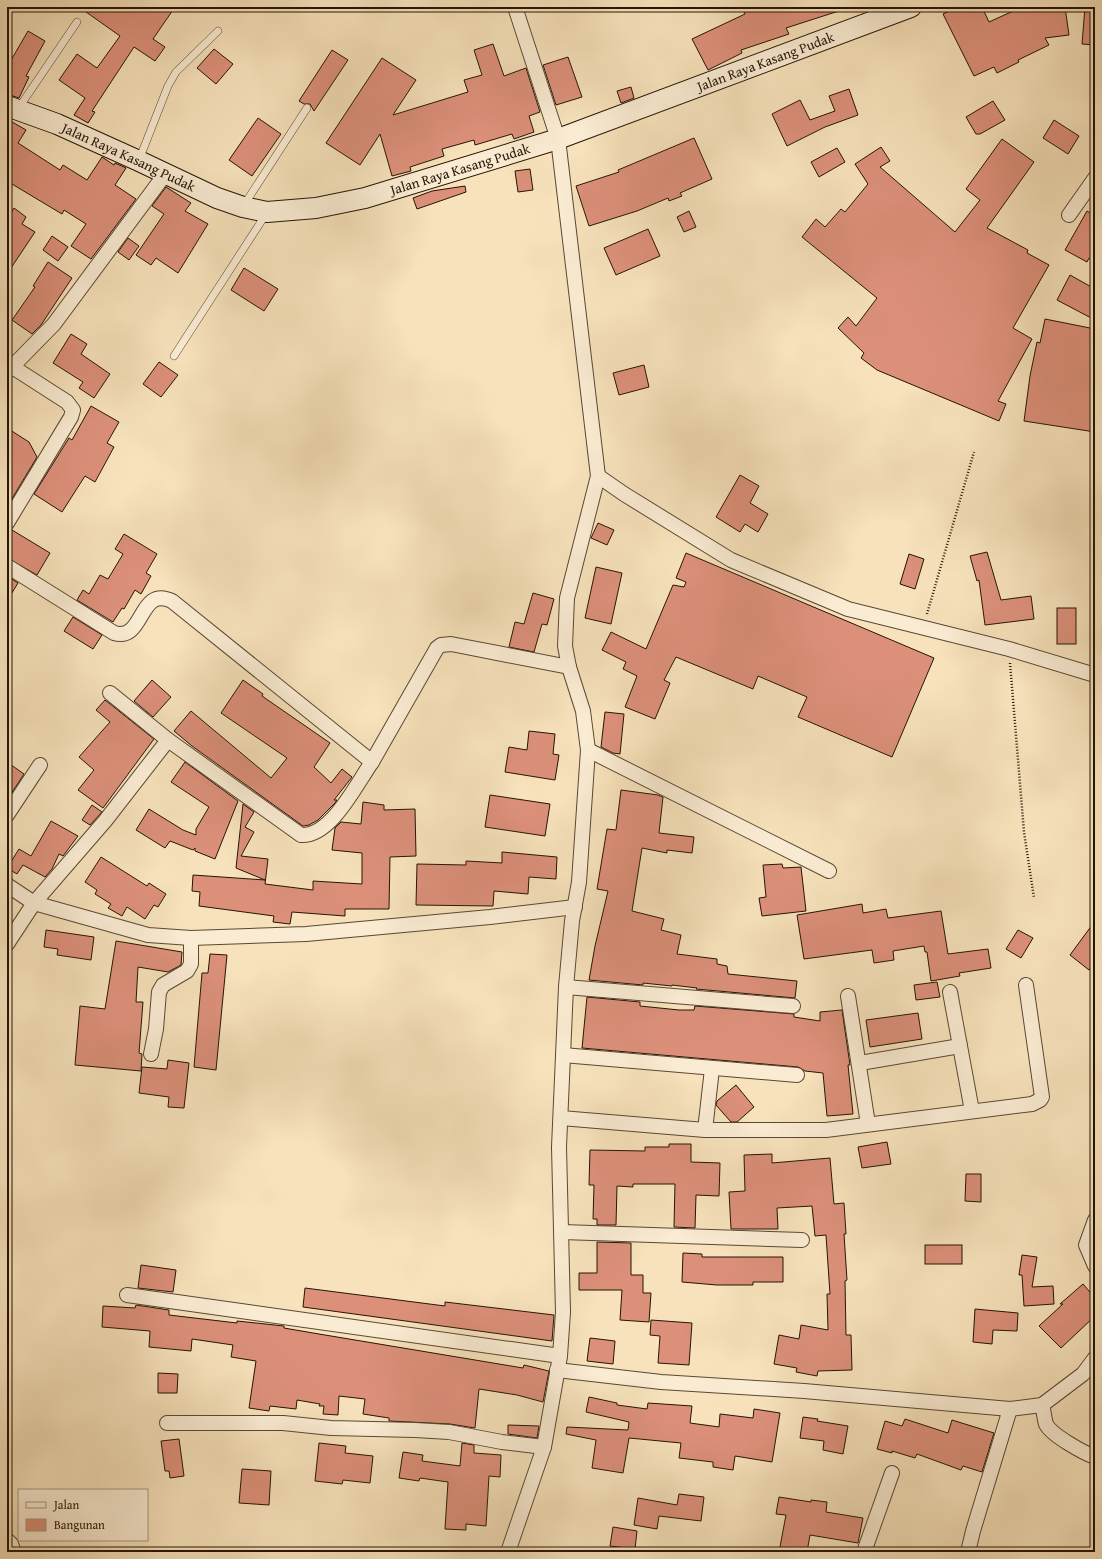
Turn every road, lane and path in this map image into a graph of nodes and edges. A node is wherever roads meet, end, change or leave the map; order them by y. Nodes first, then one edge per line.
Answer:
1 (515, 7) edge
2 (911, 7) edge
3 (77, 22) dead end
4 (218, 31) dead end
5 (12, 108) edge
6 (308, 108) dead end
7 (558, 139) junction
8 (139, 161) junction
9 (166, 173) junction
10 (1095, 178) edge
11 (243, 207) junction
12 (267, 212) junction
13 (1069, 215) dead end
14 (174, 356) dead end
15 (9, 369) edge
16 (974, 452) dead end
17 (598, 476) junction
18 (7, 523) edge
19 (7, 566) edge
20 (923, 628) junction
21 (1009, 649) junction
22 (569, 667) junction
23 (1095, 675) edge
24 (110, 693) dead end
25 (168, 740) junction
26 (588, 750) junction
27 (372, 762) junction
28 (40, 765) dead end
29 (7, 815) edge
30 (829, 871) dead end
31 (7, 885) edge
32 (1034, 898) dead end
33 (34, 903) junction
34 (575, 907) junction
35 (191, 938) junction
36 (7, 944) edge
37 (1026, 984) dead end
38 (566, 987) junction
39 (950, 992) dead end
40 (848, 996) dead end
41 (793, 1006) dead end
42 (960, 1046) junction
43 (151, 1054) dead end
44 (563, 1055) junction
45 (860, 1063) junction
46 (712, 1069) junction
47 (797, 1074) dead end
48 (972, 1111) junction
49 (561, 1118) junction
50 (868, 1124) junction
51 (705, 1130) junction
52 (1095, 1220) edge
53 (562, 1232) junction
54 (802, 1240) dead end
55 (1095, 1266) edge
56 (127, 1294) dead end
57 (1095, 1358) edge
58 (559, 1363) junction
59 (1042, 1405) junction
60 (1010, 1409) junction
61 (167, 1423) dead end
62 (544, 1446) junction
63 (1095, 1457) edge
64 (892, 1473) dead end
65 (7, 1540) edge
66 (14, 1552) edge
67 (508, 1552) edge
68 (864, 1552) edge
69 (968, 1552) edge

1 - 7 street
2 - 7 street, Jalan Raya Kasang Pudak
3 - 5 lane
4 - 8 lane
5 - 8 street, Jalan Raya Kasang Pudak
6 - 11 lane
7 - 12 street, Jalan Raya Kasang Pudak
7 - 17 street
8 - 9 street, Jalan Raya Kasang Pudak
9 - 11 street, Jalan Raya Kasang Pudak
9 - 15 street
10 - 13 street
11 - 12 street, Jalan Raya Kasang Pudak
12 - 14 lane
15 - 18 street
16 - 20 path
17 - 20 street
17 - 22 street
19 - 27 street
20 - 21 street
21 - 23 street
21 - 32 path
22 - 26 street
22 - 27 street
24 - 25 street
25 - 27 street
25 - 33 street
26 - 30 street
26 - 34 street
28 - 29 street
31 - 33 street
33 - 35 street
33 - 36 street
34 - 35 street
34 - 38 street
35 - 43 street
37 - 48 street
38 - 41 street
38 - 44 street
39 - 42 street
40 - 45 street
42 - 45 street
42 - 48 street
44 - 46 street
44 - 49 street
45 - 50 street
46 - 47 street
46 - 51 street
48 - 50 street
49 - 51 street
49 - 53 street
50 - 51 street
52 - 55 street
53 - 54 street
53 - 58 street
56 - 58 street
57 - 59 street
58 - 60 street
58 - 62 street
59 - 60 street
59 - 63 street
60 - 69 street
61 - 62 street
62 - 67 street
64 - 68 street
65 - 66 street

